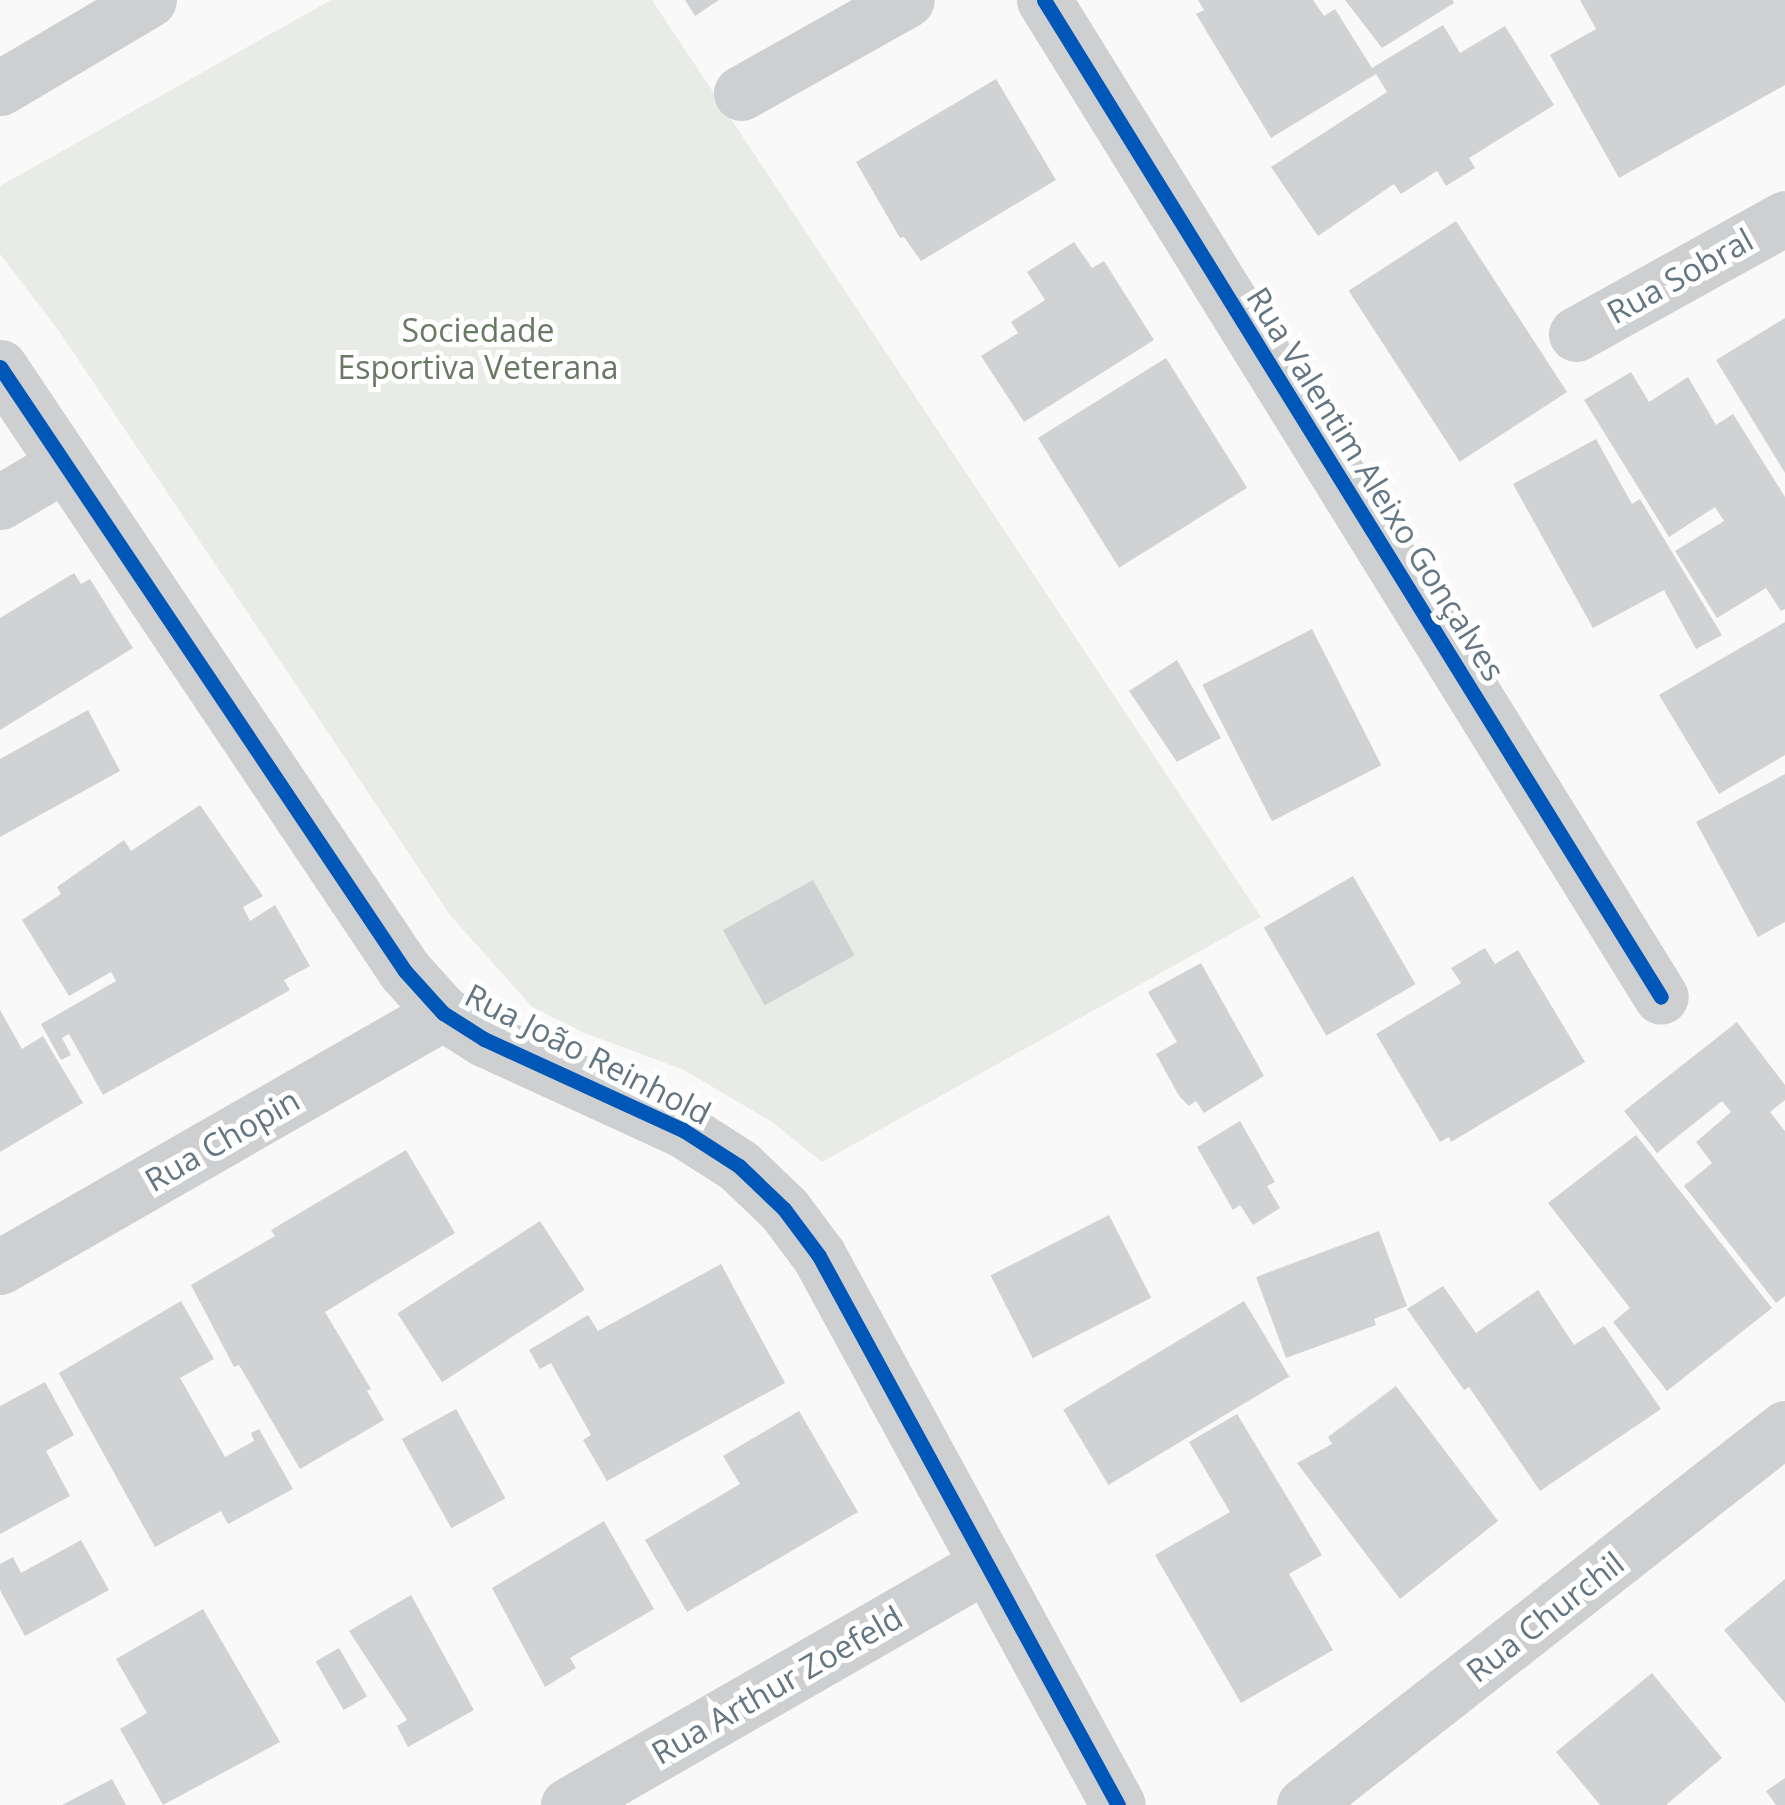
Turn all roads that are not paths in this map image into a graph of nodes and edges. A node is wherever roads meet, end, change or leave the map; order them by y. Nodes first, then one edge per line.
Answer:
1 (149, 0) edge
2 (907, 0) edge
3 (1044, 0) edge
4 (0, 88) edge
5 (741, 93) dead end
6 (1785, 218) edge
7 (1576, 334) dead end
8 (0, 367) edge
9 (63, 466) junction
10 (0, 502) edge
11 (1661, 997) dead end
12 (444, 1013) junction
13 (0, 1268) edge
14 (1785, 1428) edge
15 (987, 1564) junction
16 (568, 1805) edge
17 (1118, 1805) edge
18 (1304, 1805) edge

1 - 4 street
2 - 5 street
3 - 11 street, Rua Valentim Aleixo Gonçalves
6 - 7 street, Rua Sobral
8 - 9 street, Rua João Reinhold
9 - 10 street
9 - 12 street, Rua João Reinhold
12 - 13 street, Rua Chopin
12 - 15 street, Rua João Reinhold
14 - 18 street, Rua Churchil
15 - 16 street, Rua Arthur Zoefeld
15 - 17 street, Rua João Reinhold

